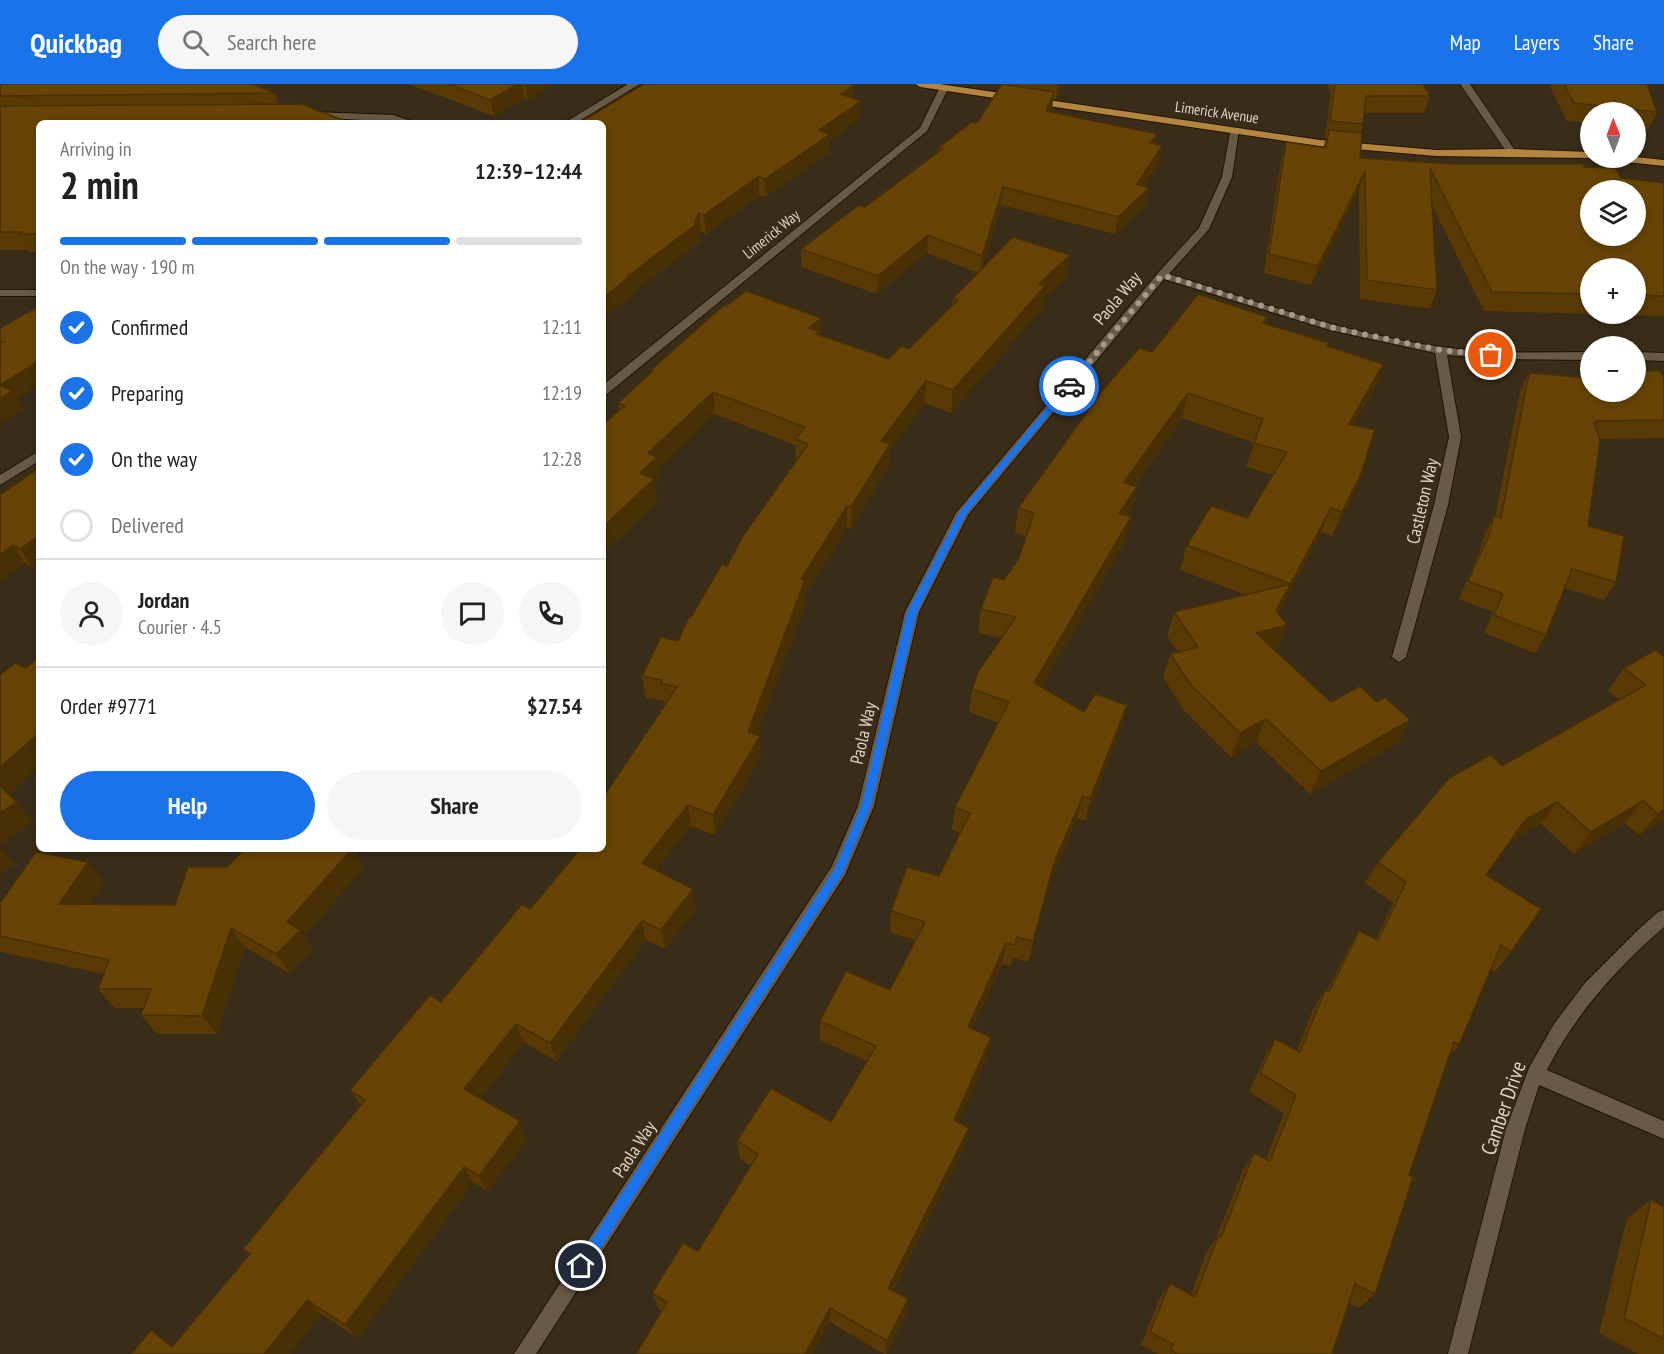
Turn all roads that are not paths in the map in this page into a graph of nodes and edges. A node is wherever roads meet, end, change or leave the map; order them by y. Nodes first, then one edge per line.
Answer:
1 (635, 84) edge
2 (920, 84) edge
3 (1465, 84) edge
4 (943, 89) junction
5 (302, 116) edge
6 (397, 120) edge
7 (574, 120) edge
8 (1234, 130) junction
9 (1511, 152) junction
10 (1580, 155) edge
11 (1646, 161) edge
12 (1664, 163) edge
13 (1162, 275) junction
14 (0, 293) edge
15 (36, 293) edge
16 (1440, 350) junction
17 (1580, 356) edge
18 (1646, 356) edge
19 (1664, 357) edge
20 (606, 389) edge
21 (36, 457) edge
22 (0, 481) edge
23 (1399, 657) dead end
24 (1664, 917) edge
25 (1535, 1074) junction
26 (1664, 1130) edge
27 (524, 1354) edge
28 (1458, 1354) edge

1 - 7 street
2 - 4 main road, Limerick Avenue
3 - 9 street
4 - 8 main road, Limerick Avenue
4 - 20 street, Limerick Way
5 - 6 street
8 - 9 main road, Limerick Avenue
8 - 13 street, Paola Way
9 - 10 main road, Limerick Avenue
11 - 12 main road
13 - 16 street
13 - 27 street, Paola Way
14 - 15 street
16 - 17 street
16 - 23 street, Castleton Way
18 - 19 street
21 - 22 street
24 - 25 street, Camber Drive
25 - 26 street
25 - 28 street, Camber Drive

